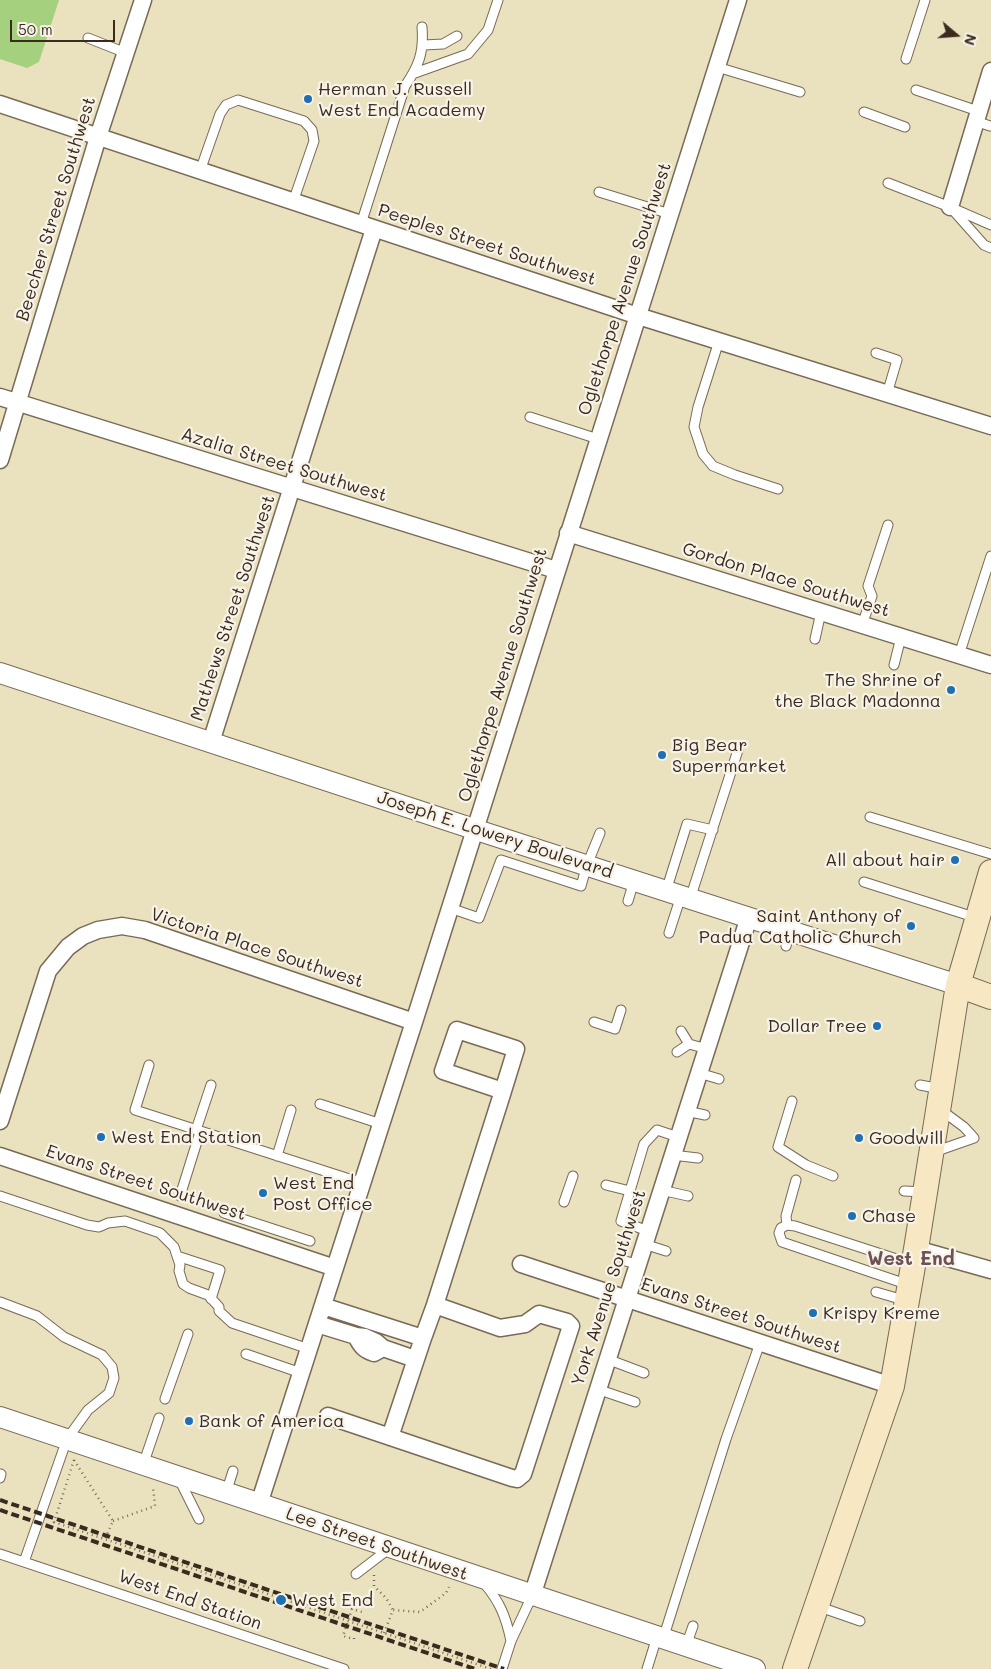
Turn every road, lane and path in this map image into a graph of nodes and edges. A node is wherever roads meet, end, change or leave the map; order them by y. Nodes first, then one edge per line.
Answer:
1 (143, 0) edge
2 (498, 0) edge
3 (738, 0) edge
4 (925, 0) edge
5 (422, 27) dead end
6 (457, 36) dead end
7 (88, 38) dead end
8 (424, 45) junction
9 (126, 52) junction
10 (906, 60) dead end
11 (717, 67) junction
12 (991, 71) edge
13 (414, 73) junction
14 (916, 90) dead end
15 (800, 92) dead end
16 (0, 104) edge
17 (864, 112) dead end
18 (981, 119) edge
19 (905, 127) dead end
20 (98, 138) junction
21 (200, 171) junction
22 (888, 183) dead end
23 (599, 192) dead end
24 (293, 202) junction
25 (950, 207) junction
26 (670, 214) junction
27 (991, 225) edge
28 (367, 226) junction
29 (991, 248) edge
30 (638, 316) junction
31 (719, 341) junction
32 (876, 353) dead end
33 (887, 394) junction
34 (0, 397) edge
35 (17, 402) junction
36 (530, 417) dead end
37 (991, 426) edge
38 (598, 439) junction
39 (0, 460) edge
40 (292, 488) junction
41 (778, 488) dead end
42 (888, 524) dead end
43 (568, 533) junction
44 (991, 556) edge
45 (556, 570) junction
46 (821, 612) junction
47 (862, 625) junction
48 (901, 637) junction
49 (815, 639) dead end
50 (959, 656) junction
51 (894, 665) dead end
52 (991, 666) edge
53 (0, 674) edge
54 (211, 742) junction
55 (738, 750) dead end
56 (870, 817) dead end
57 (475, 829) junction
58 (713, 830) junction
59 (600, 833) dead end
60 (991, 854) edge
61 (587, 865) junction
62 (634, 880) junction
63 (864, 882) dead end
64 (989, 886) edge
65 (679, 895) junction
66 (628, 901) dead end
67 (450, 908) junction
68 (749, 917) junction
69 (978, 926) junction
70 (670, 933) dead end
71 (958, 985) junction
72 (991, 997) edge
73 (621, 1010) dead end
74 (414, 1022) junction
75 (594, 1022) dead end
76 (681, 1031) dead end
77 (689, 1044) junction
78 (707, 1048) junction
79 (677, 1052) dead end
80 (149, 1064) dead end
81 (699, 1073) junction
82 (719, 1079) dead end
83 (211, 1085) dead end
84 (503, 1091) junction
85 (933, 1094) junction
86 (792, 1101) dead end
87 (320, 1104) dead end
88 (291, 1110) dead end
89 (686, 1112) junction
90 (705, 1115) dead end
91 (0, 1121) edge
92 (381, 1124) junction
93 (198, 1131) junction
94 (678, 1137) junction
95 (931, 1153) junction
96 (672, 1155) junction
97 (0, 1156) edge
98 (277, 1156) junction
99 (698, 1158) dead end
100 (573, 1176) dead end
101 (832, 1176) dead end
102 (796, 1180) dead end
103 (362, 1183) junction
104 (606, 1185) dead end
105 (661, 1190) junction
106 (630, 1191) junction
107 (0, 1196) edge
108 (180, 1196) dead end
109 (688, 1196) dead end
110 (564, 1202) dead end
111 (224, 1213) dead end
112 (787, 1225) junction
113 (646, 1238) junction
114 (308, 1248) junction
115 (666, 1251) dead end
116 (178, 1256) junction
117 (521, 1264) dead end
118 (335, 1268) junction
119 (991, 1270) edge
120 (911, 1275) junction
121 (876, 1292) dead end
122 (211, 1299) junction
123 (626, 1299) junction
124 (0, 1302) edge
125 (435, 1305) junction
126 (323, 1306) junction
127 (317, 1324) junction
128 (188, 1334) dead end
129 (423, 1338) junction
130 (760, 1343) junction
131 (309, 1349) junction
132 (246, 1354) dead end
133 (415, 1359) junction
134 (607, 1359) junction
135 (302, 1372) junction
136 (644, 1373) dead end
137 (892, 1386) junction
138 (597, 1389) junction
139 (165, 1399) dead end
140 (635, 1402) dead end
141 (328, 1416) dead end
142 (0, 1417) edge
143 (158, 1418) dead end
144 (390, 1437) junction
145 (66, 1439) junction
146 (143, 1465) junction
147 (233, 1471) dead end
148 (177, 1477) junction
149 (153, 1487) dead end
150 (226, 1493) junction
151 (259, 1504) junction
152 (199, 1519) dead end
153 (113, 1521) junction
154 (105, 1539) junction
155 (390, 1548) junction
156 (0, 1554) edge
157 (373, 1561) junction
158 (24, 1562) junction
159 (356, 1574) dead end
160 (480, 1578) junction
161 (449, 1587) dead end
162 (532, 1596) junction
163 (816, 1606) junction
164 (394, 1610) junction
165 (362, 1613) dead end
166 (348, 1621) junction
167 (860, 1621) dead end
168 (693, 1626) dead end
169 (384, 1633) junction
170 (354, 1638) dead end
171 (660, 1638) junction
172 (511, 1641) junction
173 (686, 1646) junction
174 (733, 1665) edge
175 (344, 1669) edge
176 (492, 1669) edge
177 (502, 1669) edge
178 (646, 1669) edge
179 (755, 1669) edge
180 (795, 1669) edge

1 - 9 street, Beecher Street Southwest
2 - 13 lane
3 - 11 street, Oglethorpe Avenue Southwest
4 - 10 lane
5 - 8 lane
6 - 8 lane
7 - 9 lane
8 - 13 lane
9 - 20 street, Beecher Street Southwest
11 - 15 lane
11 - 26 street, Oglethorpe Avenue Southwest
12 - 18 street
13 - 28 lane
14 - 18 lane
16 - 20 street, Peeples Street Southwest
17 - 19 lane
18 - 25 street
20 - 21 street, Peeples Street Southwest
20 - 35 street, Beecher Street Southwest
21 - 24 street, Peeples Street Southwest
21 - 24 lane
22 - 25 lane
23 - 26 lane
24 - 28 street, Peeples Street Southwest
25 - 27 lane
25 - 29 lane
26 - 30 street, Oglethorpe Avenue Southwest
28 - 30 street, Peeples Street Southwest
28 - 40 street, Mathews Street Southwest
30 - 31 street, Peeples Street Southwest
30 - 38 street, Oglethorpe Avenue Southwest
31 - 33 street, Peeples Street Southwest
31 - 41 lane
32 - 33 lane
33 - 37 street, Peeples Street Southwest
34 - 35 street, Azalia Street Southwest
35 - 39 street, Beecher Street Southwest
35 - 40 street, Azalia Street Southwest
36 - 38 lane
38 - 43 street, Oglethorpe Avenue Southwest
40 - 45 street, Azalia Street Southwest
40 - 54 street, Mathews Street Southwest
42 - 47 lane
43 - 45 street, Oglethorpe Avenue Southwest
43 - 46 street, Gordon Place Southwest
44 - 50 lane
45 - 57 street, Oglethorpe Avenue Southwest
46 - 47 street, Gordon Place Southwest
46 - 49 lane
47 - 48 street, Gordon Place Southwest
48 - 50 street, Gordon Place Southwest
48 - 51 lane
50 - 52 street, Gordon Place Southwest
53 - 54 street, Joseph E. Lowery Boulevard
54 - 57 street, Joseph E. Lowery Boulevard
55 - 58 lane
56 - 60 lane
57 - 61 street, Joseph E. Lowery Boulevard
57 - 67 street, Oglethorpe Avenue Southwest
58 - 65 lane
58 - 65 lane
59 - 61 lane
61 - 62 street, Joseph E. Lowery Boulevard
61 - 67 lane
62 - 65 street, Joseph E. Lowery Boulevard
62 - 66 lane
63 - 69 lane
64 - 69 main road
65 - 68 street, Joseph E. Lowery Boulevard
65 - 70 lane
67 - 74 street, Oglethorpe Avenue Southwest
68 - 71 street, Joseph E. Lowery Boulevard
68 - 78 street, York Avenue Southwest
69 - 71 main road
71 - 72 main road, Joseph E. Lowery Boulevard
71 - 85 main road
73 - 75 lane
74 - 91 street, Victoria Place Southwest
74 - 92 street, Oglethorpe Avenue Southwest
76 - 77 lane
77 - 78 lane
77 - 79 lane
78 - 81 street, York Avenue Southwest
80 - 93 lane
81 - 82 lane
81 - 89 street, York Avenue Southwest
83 - 93 lane
84 - 84 street
84 - 125 street
85 - 95 main road
85 - 95 lane
86 - 101 lane
87 - 92 lane
88 - 98 lane
89 - 90 lane
89 - 94 street, York Avenue Southwest
92 - 103 street, Oglethorpe Avenue Southwest
93 - 98 lane
93 - 108 lane
94 - 96 street, York Avenue Southwest
94 - 106 lane
95 - 120 main road
96 - 99 lane
96 - 105 street, York Avenue Southwest
97 - 114 street, Evans Street Southwest
98 - 103 lane
100 - 110 lane
102 - 112 lane
103 - 118 street, Oglethorpe Avenue Southwest
104 - 106 lane
105 - 109 lane
105 - 113 street, York Avenue Southwest
106 - 113 lane
107 - 116 lane
111 - 114 lane
112 - 120 lane
112 - 120 lane
113 - 115 lane
113 - 123 street, York Avenue Southwest
114 - 118 street, Evans Street Southwest
116 - 122 lane
116 - 122 lane
117 - 123 street, Evans Street Southwest
118 - 126 street, Oglethorpe Avenue Southwest
119 - 120 street
120 - 121 lane
120 - 137 main road
122 - 131 lane
123 - 130 street, Evans Street Southwest
123 - 134 street, York Avenue Southwest
124 - 145 lane
125 - 129 street
125 - 144 street
126 - 127 street, Oglethorpe Avenue Southwest
126 - 129 street
127 - 131 street, Oglethorpe Avenue Southwest
127 - 133 street
128 - 139 lane
129 - 133 street
130 - 137 street, Evans Street Southwest
130 - 171 lane
131 - 135 street, Oglethorpe Avenue Southwest
132 - 135 lane
133 - 144 street
134 - 136 lane
134 - 138 street, York Avenue Southwest
135 - 151 street, Oglethorpe Avenue Southwest
137 - 163 main road
138 - 140 lane
138 - 162 street, York Avenue Southwest
141 - 144 street
142 - 145 street, Lee Street Southwest
143 - 146 lane
145 - 146 street, Lee Street Southwest
145 - 158 lane
146 - 148 street, Lee Street Southwest
147 - 150 lane
148 - 150 street, Lee Street Southwest
148 - 152 lane
149 - 153 path
150 - 151 street, Lee Street Southwest
151 - 155 street, Lee Street Southwest
153 - 154 path
153 - 154 path
154 - 166 path
155 - 157 lane
155 - 160 street, Lee Street Southwest
156 - 158 lane, West End Station
157 - 159 lane
157 - 164 path
158 - 175 lane, West End Station
160 - 162 street, Lee Street Southwest
160 - 172 lane
161 - 164 path
162 - 171 street, Lee Street Southwest
162 - 172 lane, York Avenue Southwest
163 - 167 lane
163 - 180 main road
164 - 169 path
165 - 166 path
166 - 169 path
166 - 170 path
168 - 173 lane
169 - 176 path
171 - 173 street, Lee Street Southwest
171 - 178 lane
172 - 177 lane, York Avenue Southwest
173 - 174 street, Lee Street Southwest
174 - 179 street, Lee Street Southwest

